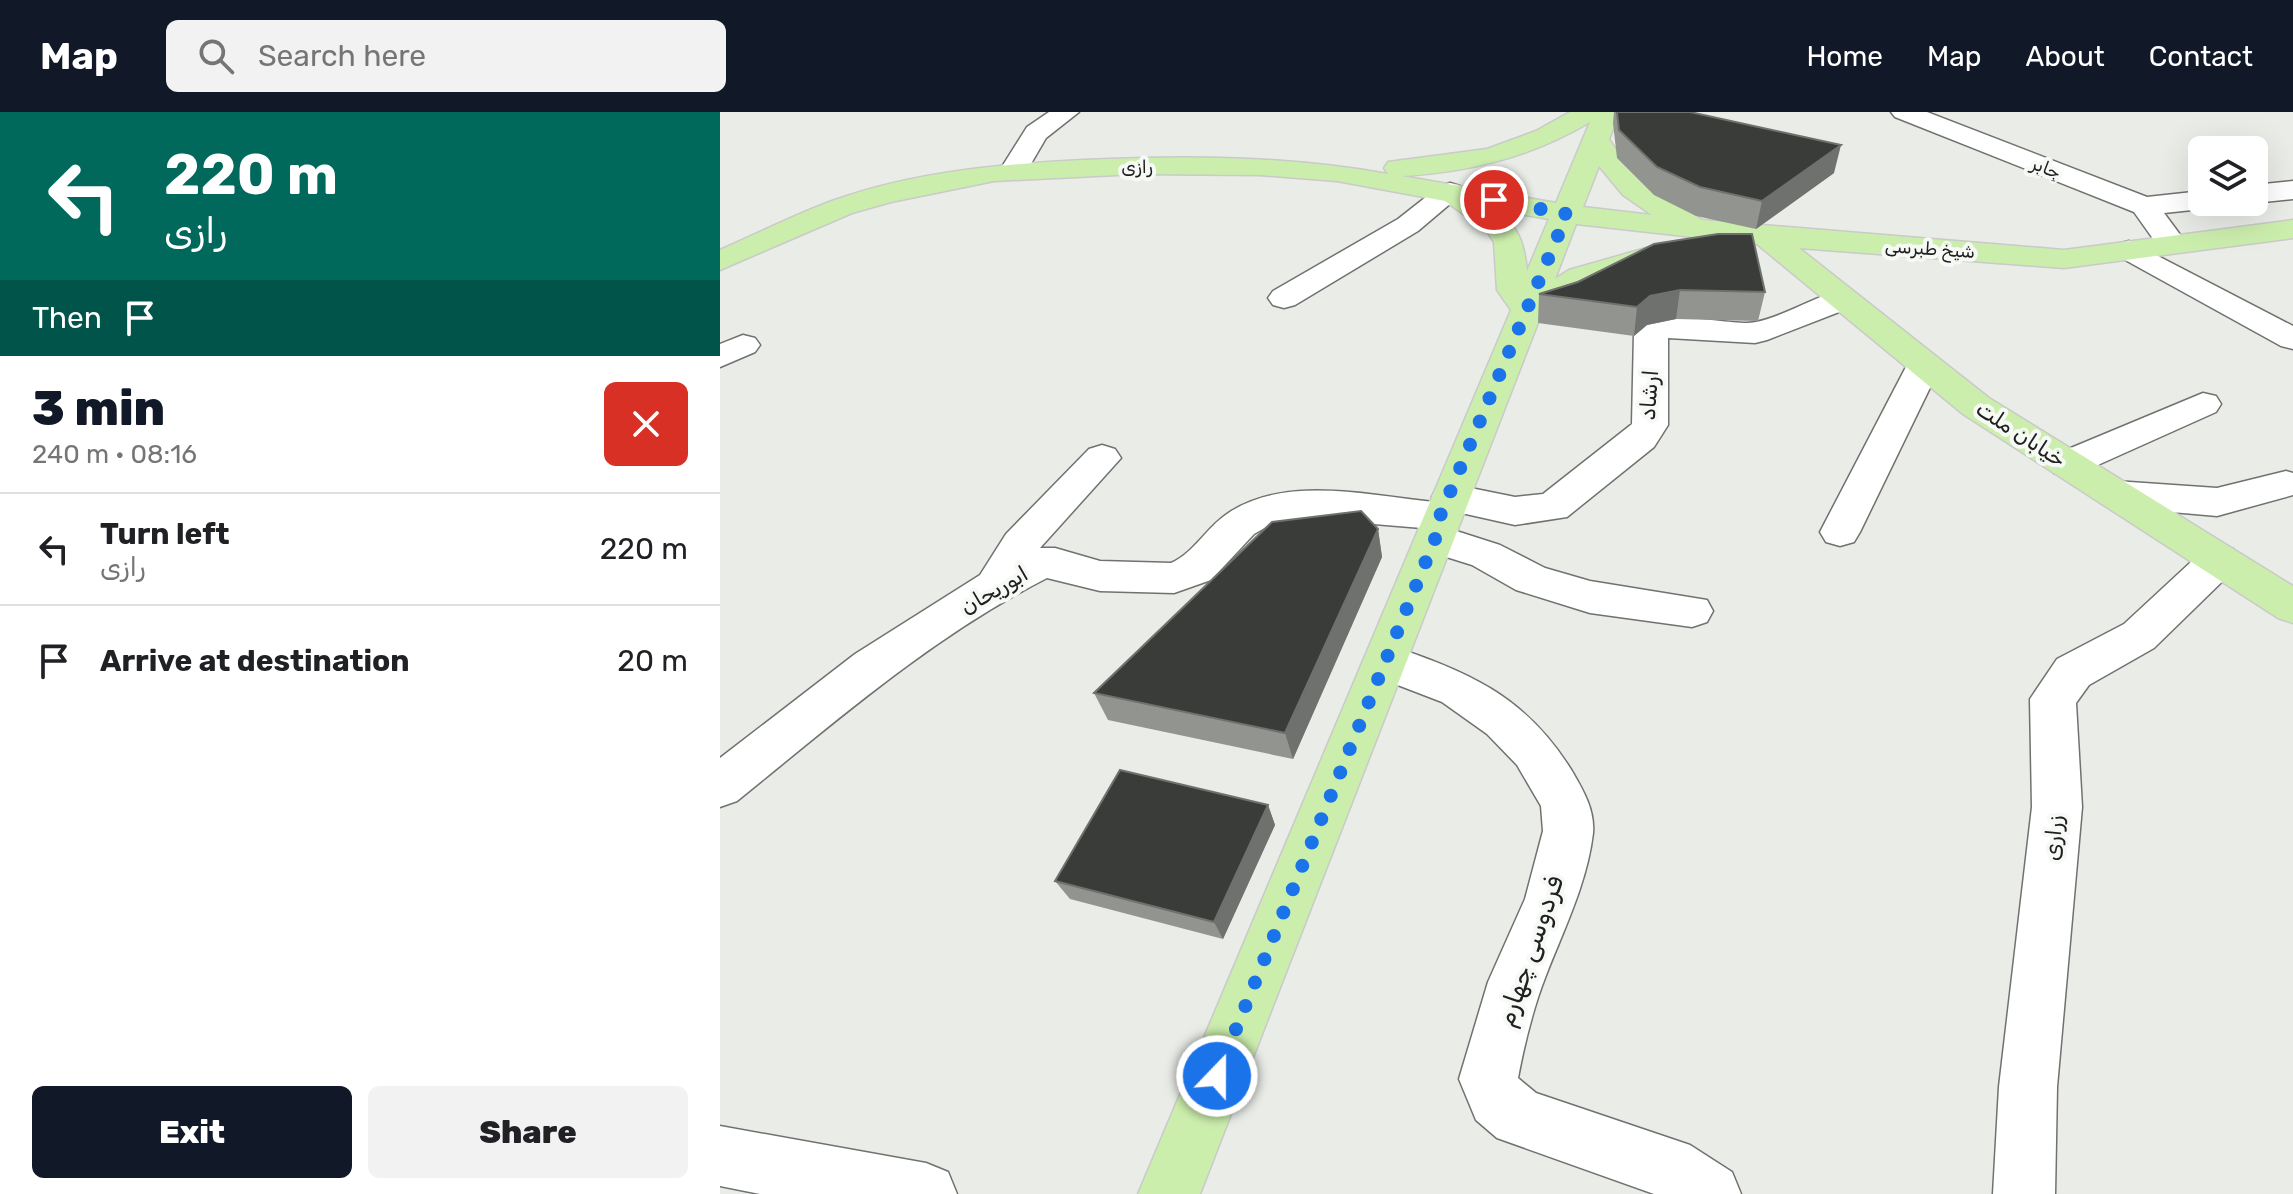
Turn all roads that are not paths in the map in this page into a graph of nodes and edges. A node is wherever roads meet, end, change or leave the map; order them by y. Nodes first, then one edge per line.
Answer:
1 (1066, 112) edge
2 (1607, 112) edge
3 (1904, 112) edge
4 (1592, 126) edge
5 (1012, 173) junction
6 (1337, 173) junction
7 (2293, 190) edge
8 (1450, 192) junction
9 (2268, 193) edge
10 (2188, 201) edge
11 (2144, 206) junction
12 (1567, 214) junction
13 (2293, 229) edge
14 (1709, 230) junction
15 (1766, 236) junction
16 (2172, 244) junction
17 (2129, 250) junction
18 (720, 261) edge
19 (1284, 298) dead end
20 (1841, 300) junction
21 (1527, 310) junction
22 (2293, 339) edge
23 (1924, 365) junction
24 (2203, 404) dead end
25 (1102, 458) dead end
26 (2067, 464) junction
27 (2286, 484) dead end
28 (2115, 494) junction
29 (1442, 518) junction
30 (1840, 532) dead end
31 (2219, 560) junction
32 (995, 586) junction
33 (2293, 607) edge
34 (1692, 611) dead end
35 (1385, 662) junction
36 (720, 786) edge
37 (722, 1161) edge
38 (926, 1194) edge
39 (1169, 1194) edge
40 (1710, 1194) edge
41 (2024, 1194) edge

1 - 5 street
2 - 4 main road
3 - 11 street, جابر
4 - 6 main road
4 - 12 main road
4 - 14 main road
5 - 6 main road, رازی
5 - 18 main road, رازی
6 - 8 main road, رازی
7 - 9 street
8 - 12 main road, رازی
8 - 19 street
8 - 21 main road
10 - 11 street
11 - 16 street
12 - 14 main road, شیخ طبرسی
12 - 21 main road
13 - 16 main road, شیخ طبرسی
14 - 15 main road, شیخ طبرسی
15 - 17 main road, شیخ طبرسی
15 - 20 main road, خیابان ملت
15 - 21 main road
16 - 17 main road, شیخ طبرسی
17 - 22 street
20 - 23 main road, خیابان ملت
20 - 29 street, ارشاد
21 - 29 main road
23 - 26 main road, خیابان ملت
23 - 30 street
24 - 26 street
25 - 32 street
26 - 28 main road, خیابان ملت
27 - 28 street
28 - 31 main road, خیابان ملت
29 - 32 street, ابوریحان
29 - 34 street
29 - 35 main road
31 - 33 main road, خیابان ملت
31 - 41 street, زراری
32 - 36 street, ابوریحان
35 - 39 main road
35 - 40 street, فردوسی چهارم
37 - 38 street

